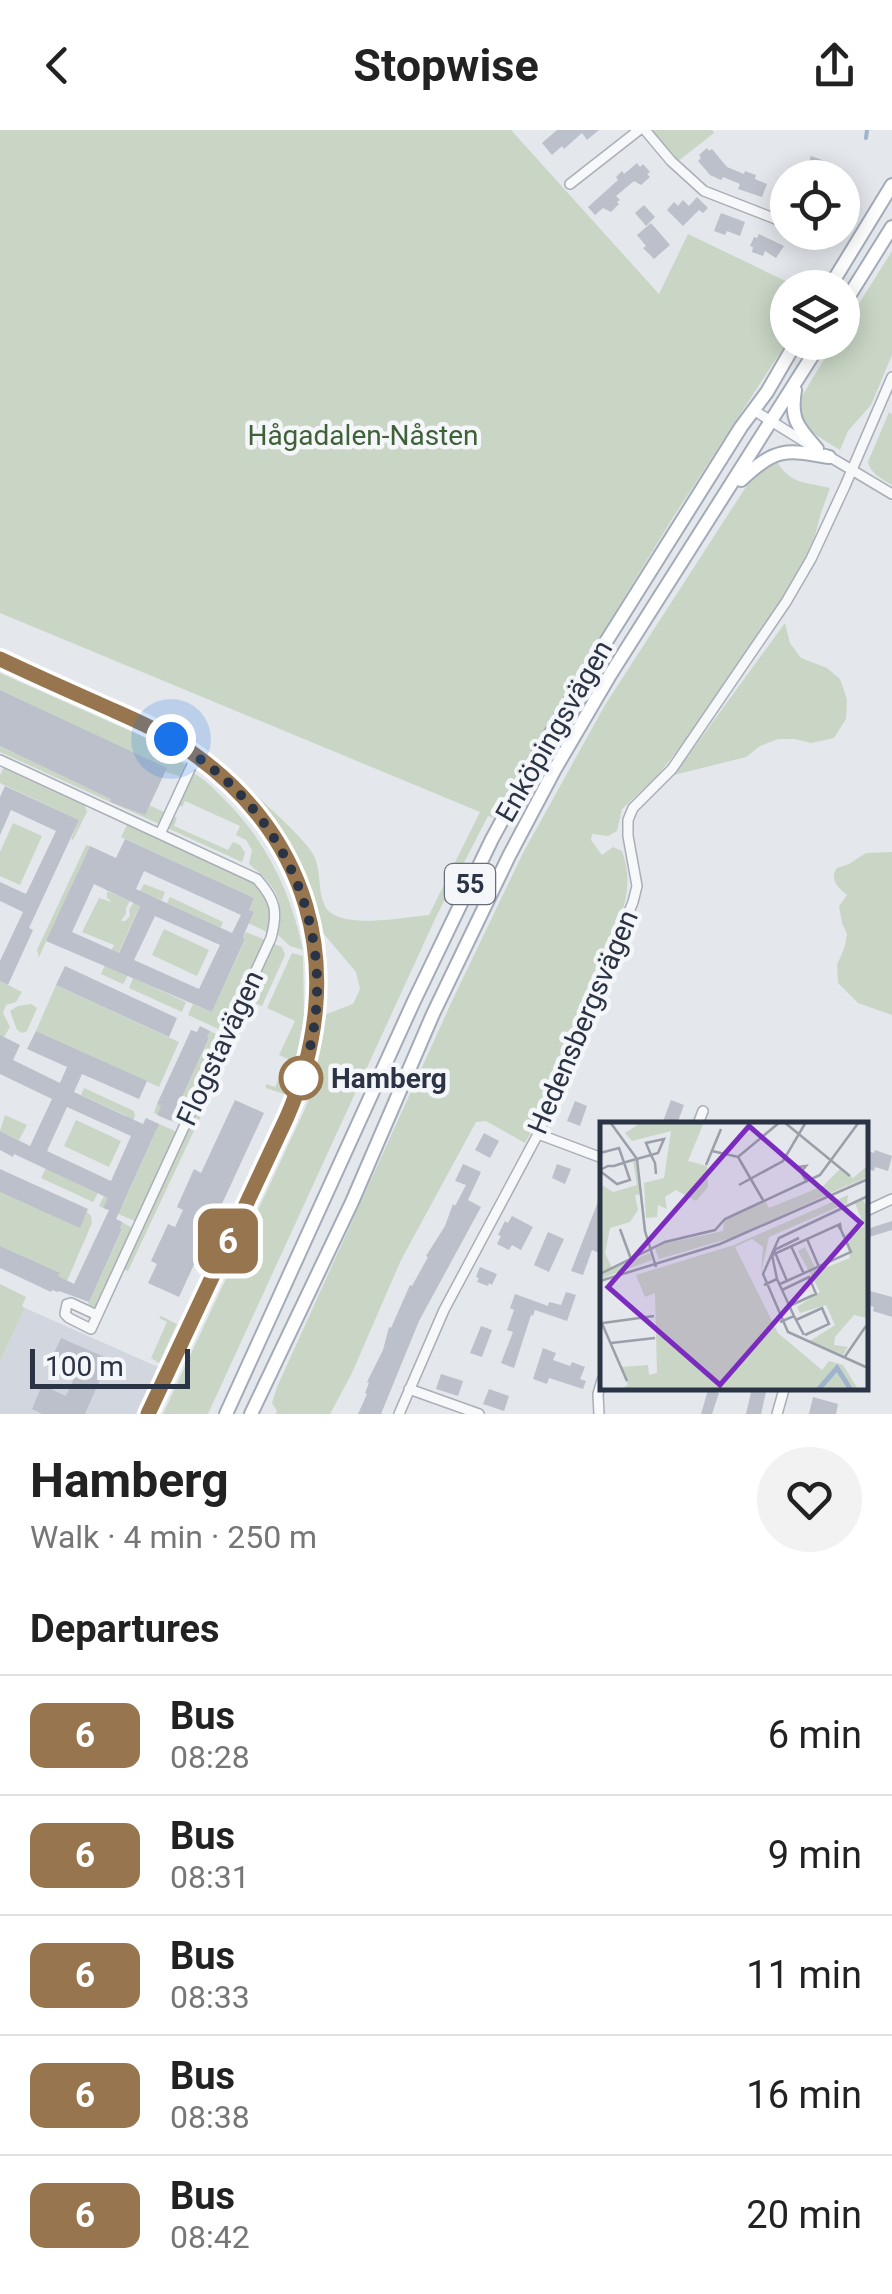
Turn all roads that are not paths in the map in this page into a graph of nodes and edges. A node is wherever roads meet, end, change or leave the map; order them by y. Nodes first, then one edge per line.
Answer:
1 (642, 130) edge
2 (570, 184) dead end
3 (892, 185) edge
4 (770, 217) edge
5 (892, 227) edge
6 (839, 270) edge
7 (860, 278) edge
8 (785, 360) edge
9 (810, 360) edge
10 (892, 376) edge
11 (796, 383) junction
12 (754, 411) junction
13 (772, 422) junction
14 (823, 453) junction
15 (852, 470) junction
16 (728, 491) junction
17 (892, 494) edge
18 (0, 659) edge
19 (196, 756) junction
20 (0, 760) edge
21 (160, 834) junction
22 (703, 1111) dead end
23 (699, 1122) edge
24 (538, 1134) junction
25 (600, 1157) edge
26 (892, 1199) edge
27 (867, 1211) edge
28 (97, 1315) dead end
29 (600, 1387) edge
30 (409, 1389) junction
31 (783, 1389) edge
32 (474, 1413) edge
33 (148, 1414) edge
34 (226, 1414) edge
35 (251, 1414) edge
36 (399, 1414) edge
37 (599, 1414) edge
38 (777, 1414) edge

1 - 2 street
1 - 4 street
3 - 6 main road
5 - 7 main road
8 - 12 main road, Enköpingsvägen / 55
9 - 11 main road, Enköpingsvägen / 55
10 - 15 street, Hedensbergsvägen
11 - 13 main road, Enköpingsvägen / 55
11 - 14 main road
12 - 13 street
12 - 34 main road, Enköpingsvägen / 55
13 - 14 street
13 - 16 main road, Enköpingsvägen / 55
14 - 15 street
14 - 16 main road
15 - 17 street
15 - 24 street, Hedensbergsvägen
16 - 35 main road, Enköpingsvägen / 55
18 - 19 street
19 - 21 street
19 - 33 street
20 - 21 street, Flogstavägen
21 - 28 street, Flogstavägen
22 - 23 street
24 - 25 street
24 - 30 street, Hedensbergsvägen
26 - 27 street
29 - 37 street
30 - 32 street
30 - 36 street, Hedensbergsvägen
31 - 38 street

